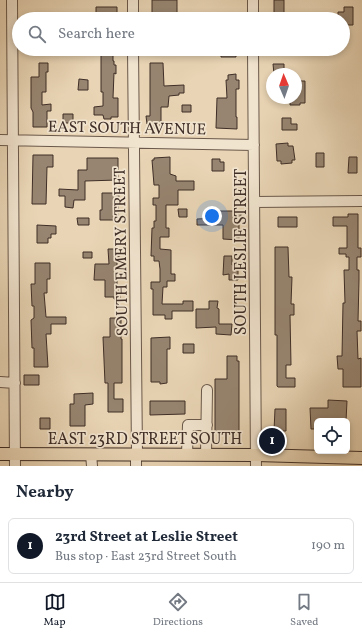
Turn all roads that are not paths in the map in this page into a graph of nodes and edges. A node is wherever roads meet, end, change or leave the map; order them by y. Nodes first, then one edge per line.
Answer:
1 (12, 0) edge
2 (133, 0) edge
3 (253, 0) edge
4 (12, 12) edge
5 (133, 12) edge
6 (253, 12) edge
7 (12, 56) edge
8 (133, 56) edge
9 (253, 56) edge
10 (0, 140) edge
11 (13, 140) junction
12 (134, 142) junction
13 (254, 145) junction
14 (362, 201) edge
15 (254, 202) junction
16 (0, 382) edge
17 (15, 383) junction
18 (207, 390) dead end
19 (207, 424) junction
20 (0, 454) edge
21 (187, 454) junction
22 (206, 455) junction
23 (136, 458) edge
24 (362, 458) edge
25 (15, 460) edge
26 (92, 460) edge
27 (256, 461) edge
28 (306, 461) edge

1 - 4 street
2 - 5 street
3 - 6 street
7 - 11 street
8 - 12 street, SOUTH EMERY STREET
9 - 13 street, SOUTH LESLIE STREET
10 - 11 street, EAST SOUTH AVENUE
11 - 12 street, EAST SOUTH AVENUE
11 - 17 street
12 - 13 street, EAST SOUTH AVENUE
12 - 23 street, SOUTH EMERY STREET
13 - 15 street, SOUTH LESLIE STREET
14 - 15 street
15 - 27 street, SOUTH LESLIE STREET
16 - 17 street
17 - 25 street
18 - 19 street
19 - 21 street
19 - 22 street
20 - 25 main road, EAST 23RD STREET SOUTH
21 - 22 main road, EAST 23RD STREET SOUTH
21 - 23 main road, EAST 23RD STREET SOUTH
22 - 27 main road, EAST 23RD STREET SOUTH
23 - 26 main road, EAST 23RD STREET SOUTH
24 - 28 main road, EAST 23RD STREET SOUTH
25 - 26 main road, EAST 23RD STREET SOUTH
27 - 28 main road, EAST 23RD STREET SOUTH

